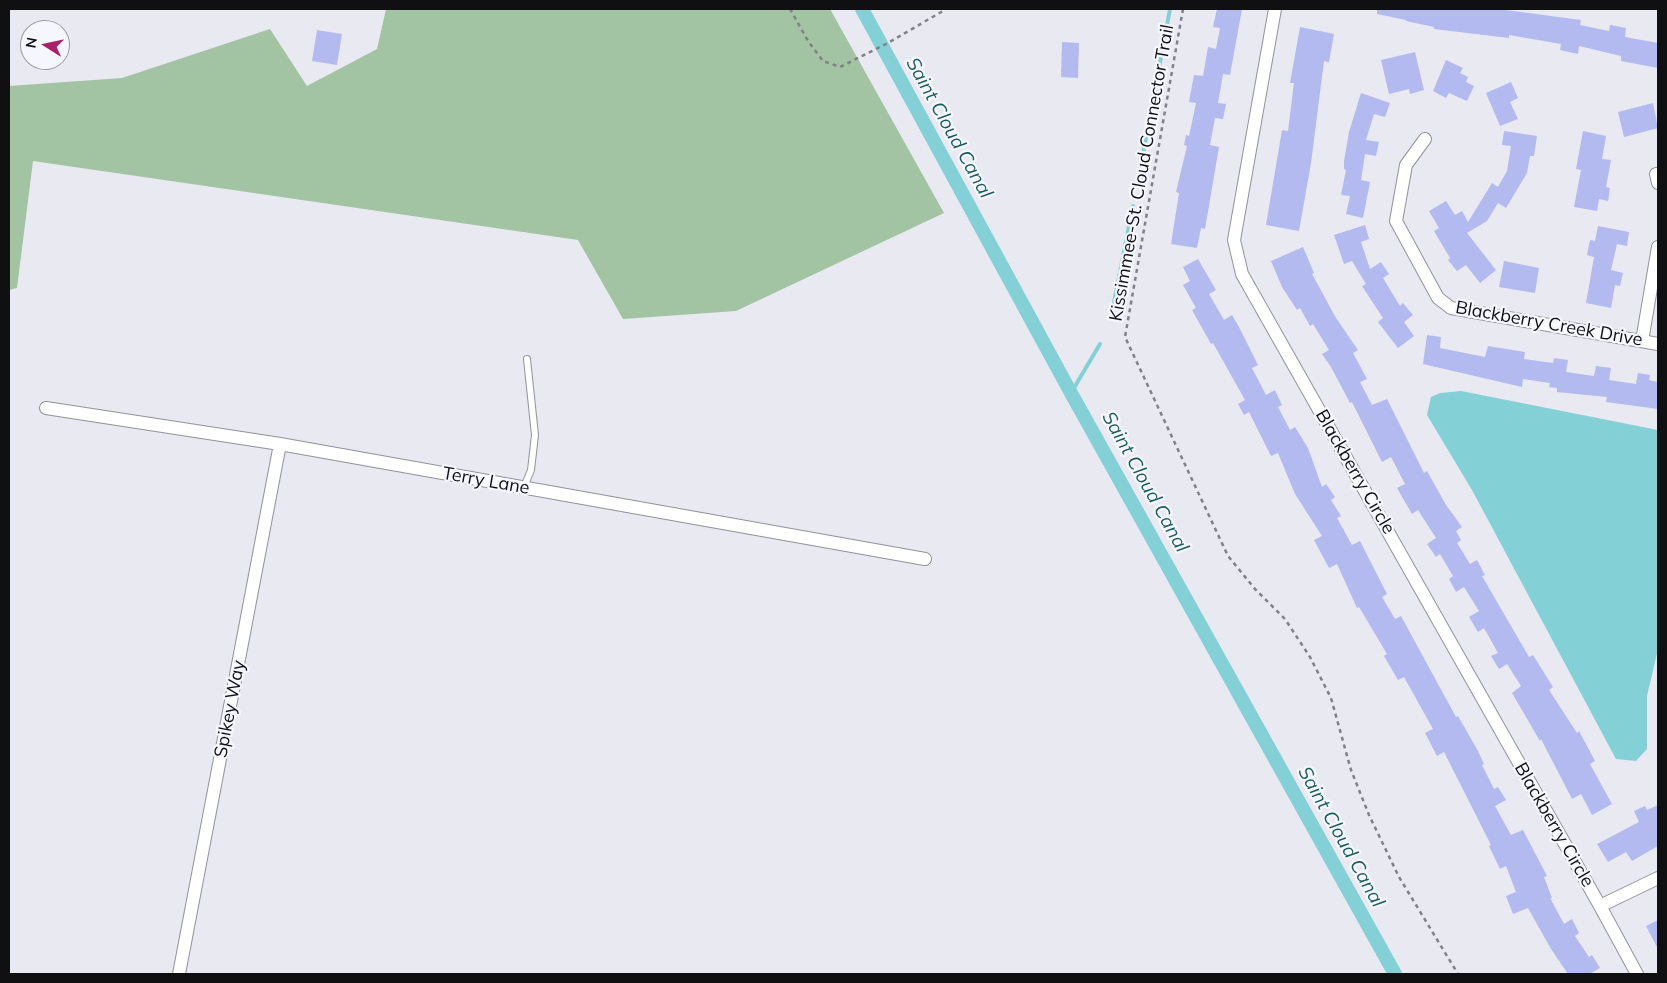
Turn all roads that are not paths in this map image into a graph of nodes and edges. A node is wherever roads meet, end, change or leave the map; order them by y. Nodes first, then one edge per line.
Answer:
1 (1275, 9) edge
2 (1425, 139) dead end
3 (1658, 247) edge
4 (1642, 341) junction
5 (1658, 344) edge
6 (527, 359) dead end
7 (46, 408) dead end
8 (280, 444) junction
9 (524, 487) junction
10 (925, 559) dead end
11 (1658, 878) edge
12 (1600, 906) junction
13 (179, 974) edge
14 (1636, 974) edge

1 - 12 street, Blackberry Circle
2 - 4 street, Blackberry Creek Drive
3 - 4 street
4 - 5 street, Blackberry Creek Drive
6 - 9 lane
7 - 8 street, Terry Lane
8 - 9 street, Terry Lane
8 - 13 street, Spikey Way
9 - 10 street, Terry Lane
11 - 12 street, Blackberry Circle
12 - 14 street, Blackberry Circle

